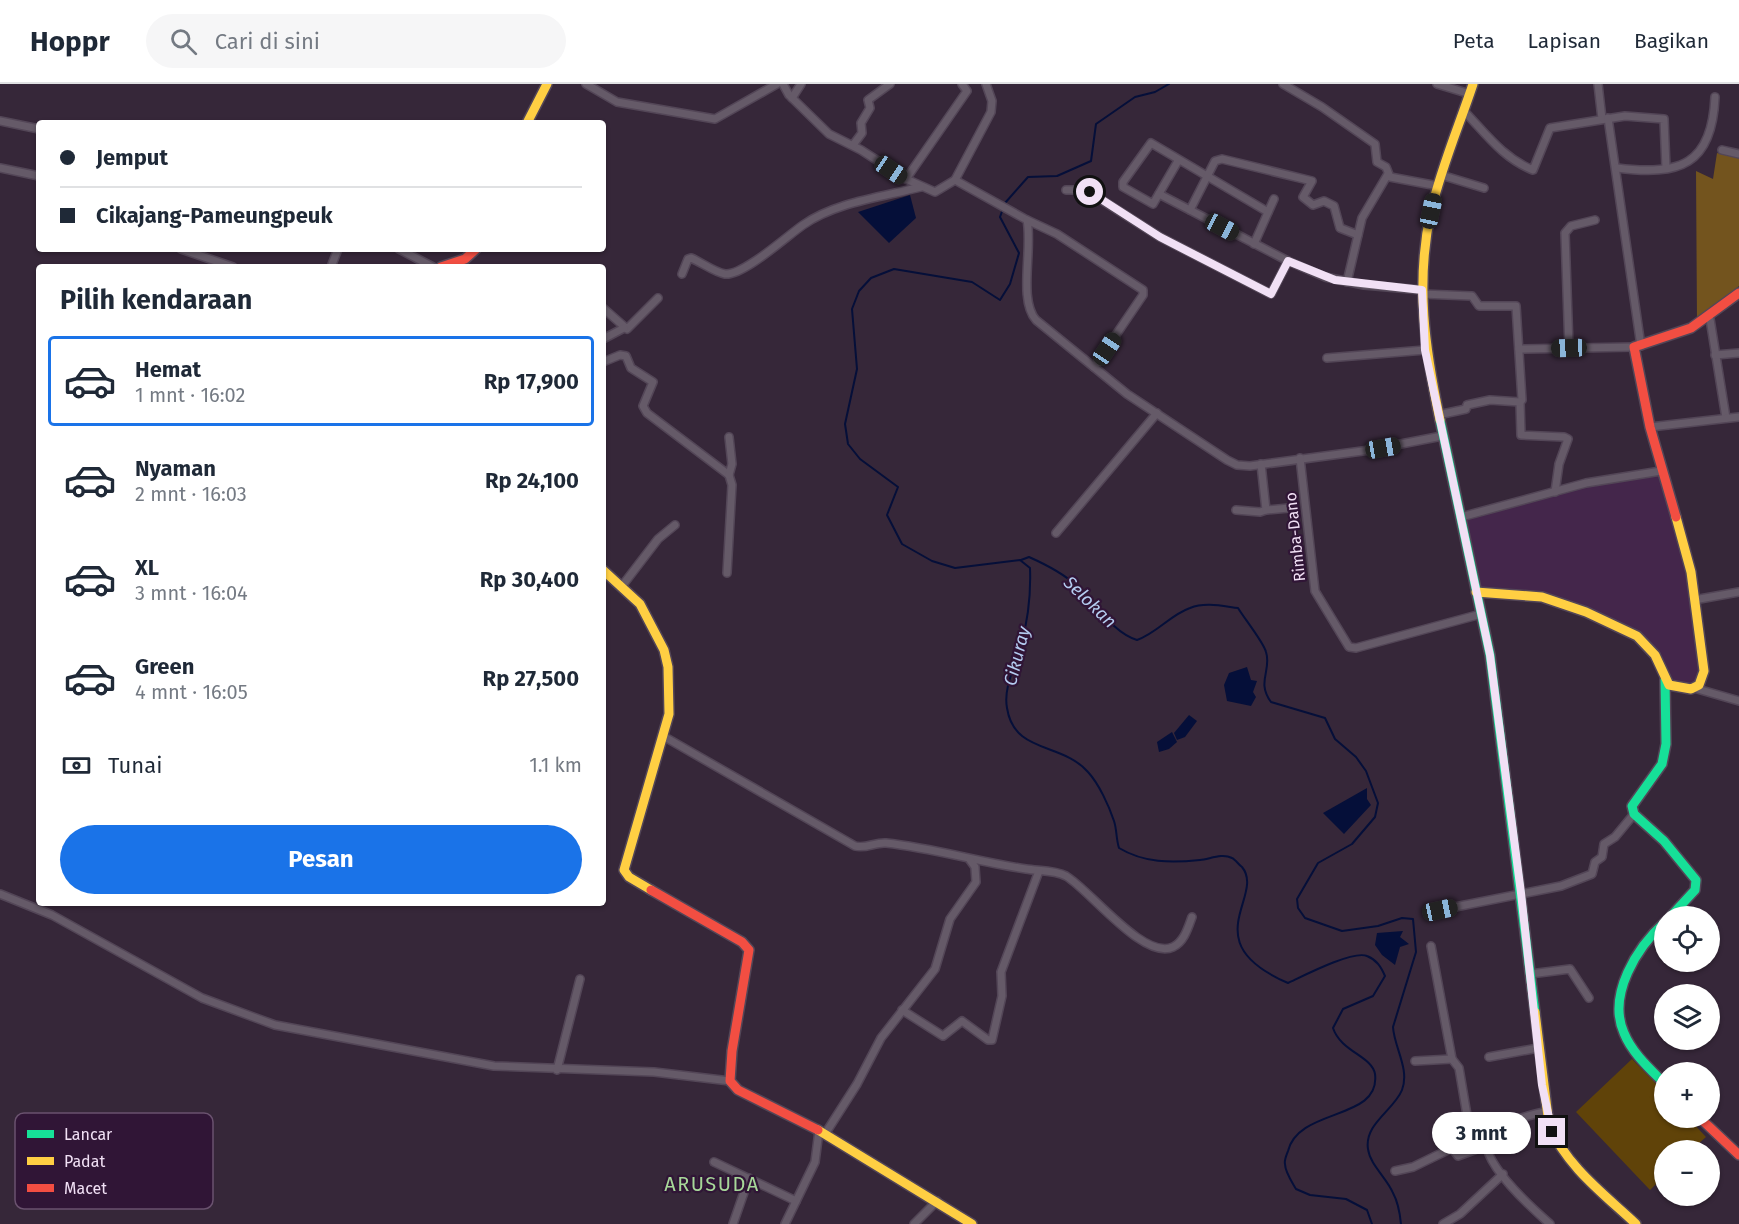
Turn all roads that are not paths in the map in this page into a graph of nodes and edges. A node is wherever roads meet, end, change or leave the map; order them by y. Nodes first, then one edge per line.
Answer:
1 (547, 84) edge
2 (586, 84) edge
3 (777, 84) edge
4 (783, 84) edge
5 (801, 84) edge
6 (890, 84) edge
7 (986, 84) edge
8 (1283, 84) edge
9 (1437, 84) edge
10 (1598, 84) edge
11 (965, 85) edge
12 (1296, 86) edge
13 (1472, 89) edge
14 (1715, 97) dead end
15 (792, 98) junction
16 (1464, 111) junction
17 (1605, 119) junction
18 (529, 120) edge
19 (0, 121) edge
20 (36, 128) edge
21 (853, 145) junction
22 (1722, 150) dead end
23 (1739, 154) edge
24 (1178, 161) junction
25 (0, 168) edge
26 (1617, 168) junction
27 (1666, 168) junction
28 (1388, 174) junction
29 (36, 175) edge
30 (1441, 176) junction
31 (1206, 177) junction
32 (906, 179) junction
33 (955, 180) junction
34 (1438, 186) junction
35 (921, 187) junction
36 (1484, 188) dead end
37 (1066, 190) dead end
38 (1159, 194) junction
39 (1274, 199) dead end
40 (1190, 210) junction
41 (1268, 212) junction
42 (1027, 220) junction
43 (1595, 220) dead end
44 (1358, 235) junction
45 (1254, 244) junction
46 (190, 252) edge
47 (405, 252) edge
48 (473, 252) edge
49 (1288, 261) junction
50 (224, 264) edge
51 (427, 264) edge
52 (450, 264) edge
53 (682, 274) dead end
54 (1347, 282) junction
55 (1422, 292) junction
56 (1739, 293) edge
57 (658, 298) dead end
58 (606, 312) edge
59 (1710, 319) junction
60 (624, 328) junction
61 (606, 337) edge
62 (1637, 346) junction
63 (1569, 348) junction
64 (1519, 349) junction
65 (1425, 350) junction
66 (1739, 353) edge
67 (1715, 355) junction
68 (1327, 358) dead end
69 (606, 361) edge
70 (1095, 368) junction
71 (1520, 402) junction
72 (1157, 413) junction
73 (1438, 415) junction
74 (1739, 417) edge
75 (1726, 418) junction
76 (1650, 427) junction
77 (1442, 436) junction
78 (729, 437) dead end
79 (1300, 458) junction
80 (1261, 464) junction
81 (1661, 471) junction
82 (729, 475) junction
83 (1555, 492) junction
84 (1289, 508) dead end
85 (1236, 510) dead end
86 (1266, 510) junction
87 (1461, 517) junction
88 (675, 525) dead end
89 (1056, 533) dead end
90 (606, 573) edge
91 (727, 573) dead end
92 (622, 586) junction
93 (1476, 592) junction
94 (1739, 592) edge
95 (1694, 600) junction
96 (1481, 614) junction
97 (1665, 680) junction
98 (1695, 688) junction
99 (1739, 701) edge
100 (663, 736) junction
101 (1635, 813) junction
102 (970, 860) junction
103 (1039, 871) junction
104 (1521, 893) junction
105 (0, 894) edge
106 (1680, 906) edge
107 (1440, 910) dead end
108 (1192, 917) dead end
109 (1654, 933) edge
110 (1431, 946) dead end
111 (1530, 974) junction
112 (580, 979) dead end
113 (1589, 998) dead end
114 (902, 1010) junction
115 (1538, 1048) junction
116 (1489, 1057) dead end
117 (1452, 1059) junction
118 (1415, 1061) dead end
119 (557, 1070) junction
120 (1654, 1073) edge
121 (730, 1082) junction
122 (1546, 1111) junction
123 (1711, 1128) edge
124 (1491, 1132) junction
125 (822, 1133) junction
126 (1485, 1146) junction
127 (1739, 1155) edge
128 (714, 1162) dead end
129 (1395, 1171) dead end
130 (1503, 1174) junction
131 (749, 1178) junction
132 (796, 1201) junction
133 (937, 1201) junction
134 (733, 1224) edge
135 (785, 1224) edge
136 (914, 1224) edge
137 (972, 1224) edge
138 (1443, 1224) edge
139 (1550, 1224) edge
140 (1636, 1224) edge

1 - 18 street
2 - 3 street
4 - 15 street
5 - 15 street
6 - 21 street
7 - 33 street
8 - 12 street
9 - 13 street
10 - 17 street
11 - 32 street
12 - 28 street
13 - 16 street
14 - 27 street
15 - 21 street
16 - 17 street
16 - 30 street
17 - 26 street
17 - 27 street
19 - 20 street
21 - 32 street
22 - 23 street
24 - 31 street
24 - 38 street
24 - 38 street
25 - 29 street
26 - 27 street
26 - 62 street
28 - 34 street
28 - 44 street
30 - 34 street
30 - 36 street
31 - 40 street
31 - 41 street
31 - 44 street
32 - 35 street
33 - 35 street
33 - 42 street
34 - 55 street
35 - 53 street
37 - 49 street
38 - 40 street
39 - 41 street
40 - 45 street
41 - 45 street
42 - 70 street
42 - 70 street
43 - 63 street
44 - 54 street
45 - 49 street
46 - 50 street
47 - 51 street
48 - 52 street
49 - 54 street
54 - 55 street
55 - 64 street
55 - 65 street
56 - 59 street
57 - 60 street
58 - 60 street
59 - 62 street
59 - 67 street
60 - 61 street
62 - 63 street
62 - 76 street
63 - 64 street
64 - 71 street
65 - 68 street
65 - 73 street
66 - 67 street
67 - 75 street
69 - 82 street
70 - 72 street
71 - 73 street
71 - 83 street
72 - 80 street
72 - 89 street
73 - 77 street
74 - 75 street
75 - 76 street
76 - 81 street
77 - 79 street
77 - 87 street
78 - 82 street
79 - 80 street
79 - 96 street, Rimba-Dano
80 - 86 street
81 - 83 street
81 - 95 street
82 - 91 street
83 - 87 street
84 - 86 street
85 - 86 street
87 - 93 street
88 - 92 street
90 - 92 street
92 - 100 street
93 - 96 street
93 - 97 street
94 - 95 street
95 - 98 street
96 - 104 street
97 - 98 street
97 - 101 street
98 - 99 street
100 - 102 street
100 - 121 street
101 - 104 street
101 - 106 street
102 - 103 street
102 - 114 street
103 - 108 street
103 - 114 street
104 - 107 street
104 - 111 street
105 - 119 street
109 - 120 street
110 - 117 street
111 - 113 street
111 - 115 street
112 - 119 street
114 - 125 street
115 - 116 street
115 - 122 street
117 - 118 street
117 - 124 street
119 - 121 street
121 - 125 street
122 - 124 street
122 - 140 street
123 - 127 street
124 - 126 street
125 - 132 street
125 - 133 street
126 - 129 street
126 - 130 street
128 - 131 street
130 - 138 street
130 - 139 street
131 - 132 street
131 - 134 street
132 - 135 street
133 - 136 street
133 - 137 street

